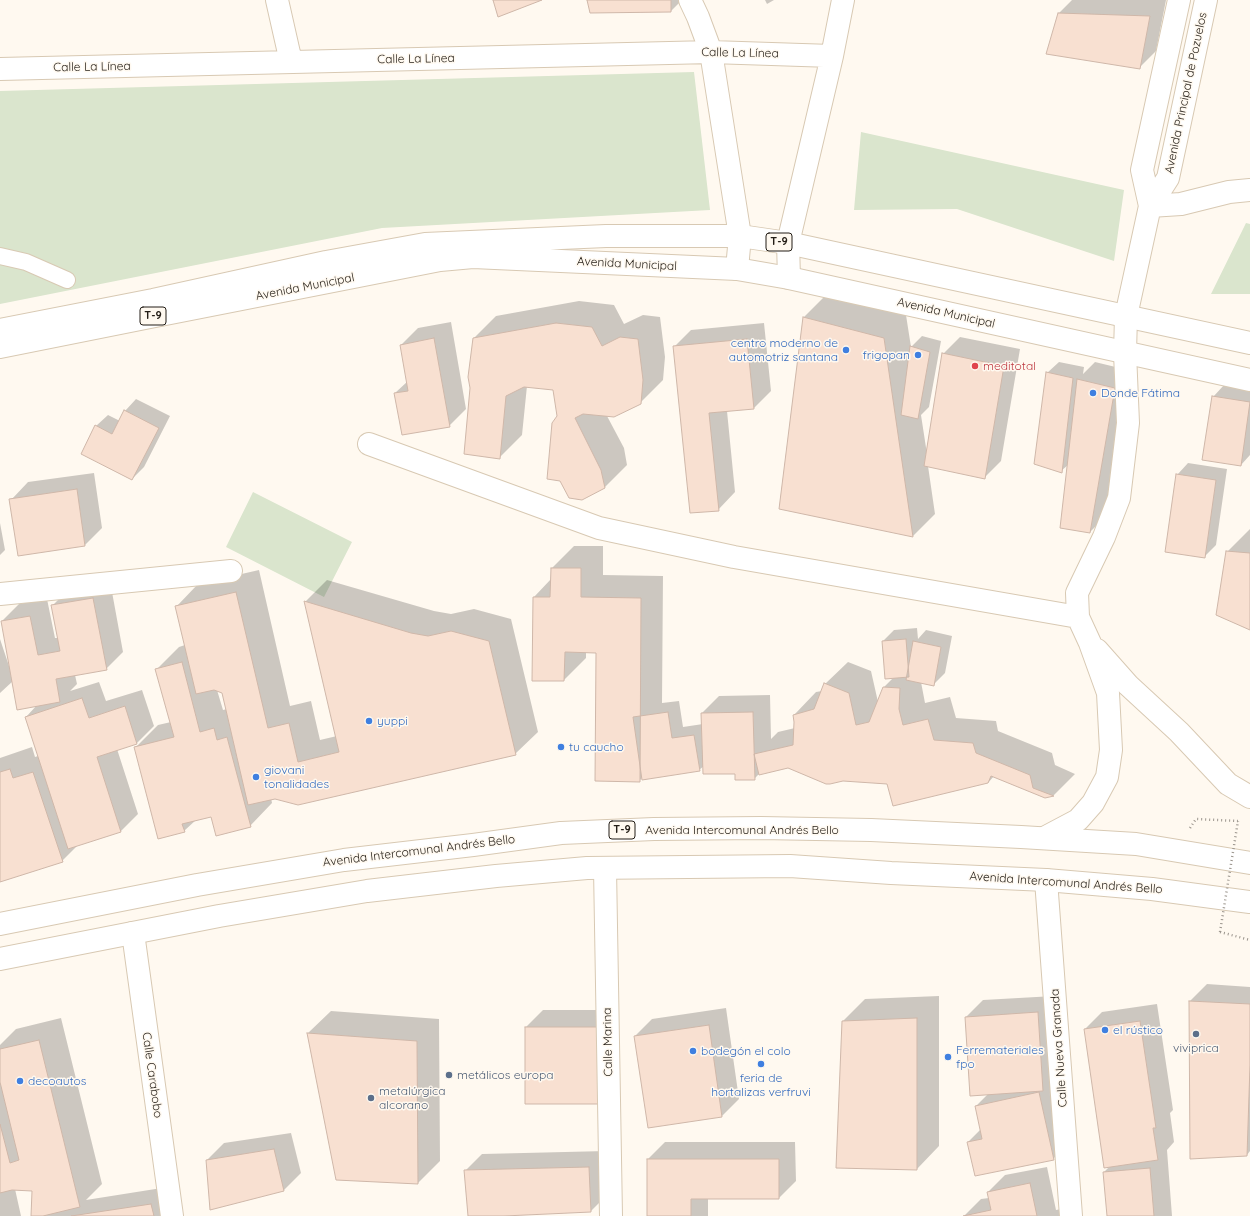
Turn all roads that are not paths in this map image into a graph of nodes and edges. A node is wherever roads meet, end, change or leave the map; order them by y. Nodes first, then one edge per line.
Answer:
1 (277, 0) edge
2 (690, 0) edge
3 (843, 0) edge
4 (1179, 0) edge
5 (1206, 0) edge
6 (711, 52) junction
7 (832, 56) junction
8 (291, 62) junction
9 (0, 69) edge
10 (1250, 190) edge
11 (1150, 206) junction
12 (740, 236) junction
13 (788, 243) junction
14 (0, 256) edge
15 (737, 269) junction
16 (303, 277) junction
17 (789, 278) junction
18 (67, 280) dead end
19 (1126, 316) junction
20 (0, 330) edge
21 (1250, 343) edge
22 (0, 347) edge
23 (1124, 352) junction
24 (1250, 380) edge
25 (369, 444) dead end
26 (231, 571) dead end
27 (0, 594) edge
28 (1078, 617) junction
29 (1090, 643) junction
30 (1250, 797) edge
31 (1044, 838) junction
32 (1250, 862) edge
33 (605, 868) junction
34 (1046, 880) junction
35 (1250, 902) edge
36 (0, 924) edge
37 (133, 933) junction
38 (0, 959) edge
39 (172, 1216) edge
40 (611, 1216) edge
41 (1071, 1216) edge

1 - 8 main road
2 - 6 main road
3 - 7 main road
4 - 11 main road, Avenida Principal de Pozuelos
5 - 11 main road, Avenida Principal de Pozuelos
6 - 7 main road, Calle La Línea
6 - 8 main road, Calle La Línea
6 - 12 main road
7 - 13 main road
8 - 9 main road, Calle La Línea
10 - 11 main road
11 - 19 main road, Avenida Principal de Pozuelos
12 - 13 main road, Avenida Municipal / T-9
12 - 15 main road
12 - 16 main road, Avenida Municipal / T-9
13 - 17 main road
13 - 19 main road, Avenida Municipal / T-9
14 - 18 lane
15 - 16 main road, Avenida Municipal / T-9
15 - 17 main road, Avenida Municipal / T-9
16 - 20 main road, Avenida Municipal / T-9
16 - 22 main road, Avenida Municipal / T-9
17 - 23 main road, Avenida Municipal / T-9
19 - 21 main road, Avenida Municipal / T-9
19 - 23 main road, Avenida Principal de Pozuelos
23 - 24 main road, Avenida Municipal / T-9
23 - 28 main road, Avenida Principal de Pozuelos
25 - 28 main road
26 - 27 main road
28 - 29 main road, Avenida Principal de Pozuelos
29 - 30 main road
29 - 31 main road
31 - 32 main road, Avenida Intercomunal Andrés Bello / T-9
31 - 36 main road, Avenida Intercomunal Andrés Bello / T-9
33 - 34 main road, Avenida Intercomunal Andrés Bello
33 - 37 main road, Avenida Intercomunal Andrés Bello
33 - 40 main road, Calle Marina
34 - 35 main road, Avenida Intercomunal Andrés Bello
34 - 41 main road, Calle Nueva Granada
37 - 38 main road, Avenida Intercomunal Andrés Bello
37 - 39 main road, Calle Carabobo

